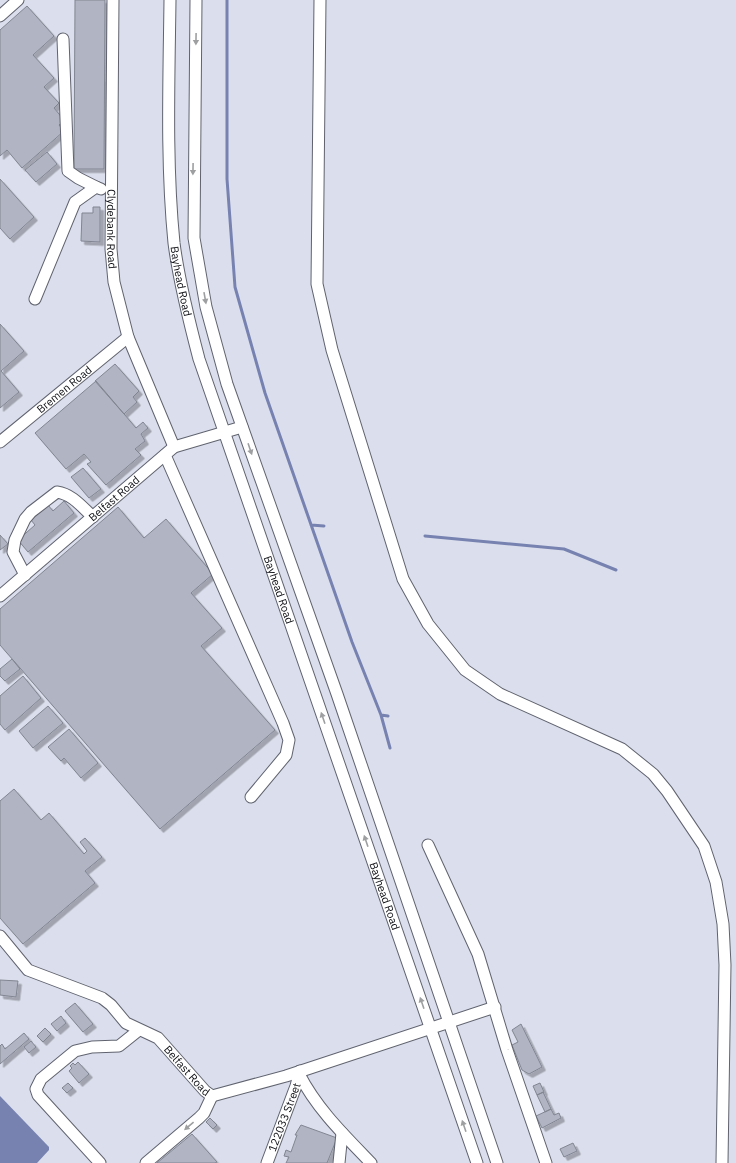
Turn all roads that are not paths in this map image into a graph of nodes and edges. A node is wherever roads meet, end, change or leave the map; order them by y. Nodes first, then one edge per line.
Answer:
1 (18, 0) edge
2 (113, 0) edge
3 (170, 0) edge
4 (196, 0) edge
5 (320, 0) edge
6 (0, 16) edge
7 (62, 39) dead end
8 (96, 187) junction
9 (111, 192) junction
10 (35, 299) dead end
11 (128, 337) junction
12 (242, 427) junction
13 (224, 432) junction
14 (0, 442) edge
15 (174, 447) junction
16 (165, 455) junction
17 (93, 517) junction
18 (24, 575) junction
19 (0, 596) edge
20 (251, 797) dead end
21 (428, 845) dead end
22 (0, 936) edge
23 (495, 1006) junction
24 (449, 1022) junction
25 (430, 1028) junction
26 (139, 1030) junction
27 (299, 1072) junction
28 (212, 1096) junction
29 (342, 1133) junction
30 (100, 1163) edge
31 (146, 1163) edge
32 (267, 1163) edge
33 (339, 1163) edge
34 (371, 1163) edge
35 (477, 1163) edge
36 (497, 1163) edge
37 (546, 1163) edge
38 (722, 1163) edge

1 - 6 street
2 - 9 street, Clydebank Road
3 - 13 street, Bayhead Road
4 -> 12 street, Bayhead Road
5 - 38 street
7 - 8 street
8 - 9 street
8 - 10 street
9 - 11 street, Clydebank Road
11 - 14 street, Bremen Road
11 - 15 street, Clydebank Road
12 - 13 street, Belfast Road
12 -> 24 street, Bayhead Road
13 - 15 street, Belfast Road
25 -> 13 street, Bayhead Road
15 - 16 street, Belfast Road
16 - 17 street, Belfast Road
16 - 20 street
17 - 18 street, Belfast Road
17 - 18 street
18 - 19 street, Belfast Road
21 - 23 street
22 - 26 street, Belfast Road
23 - 24 street, Belfast Road
23 - 37 street
24 - 25 street, Belfast Road
24 - 36 street, Bayhead Road
25 - 27 street, Belfast Road
35 -> 25 street, Bayhead Road
26 - 28 street, Belfast Road
26 - 30 street
27 - 28 street, Belfast Road
27 - 29 street
27 - 32 street, 122033 Street
28 -> 31 street
29 - 33 street
29 - 34 street

